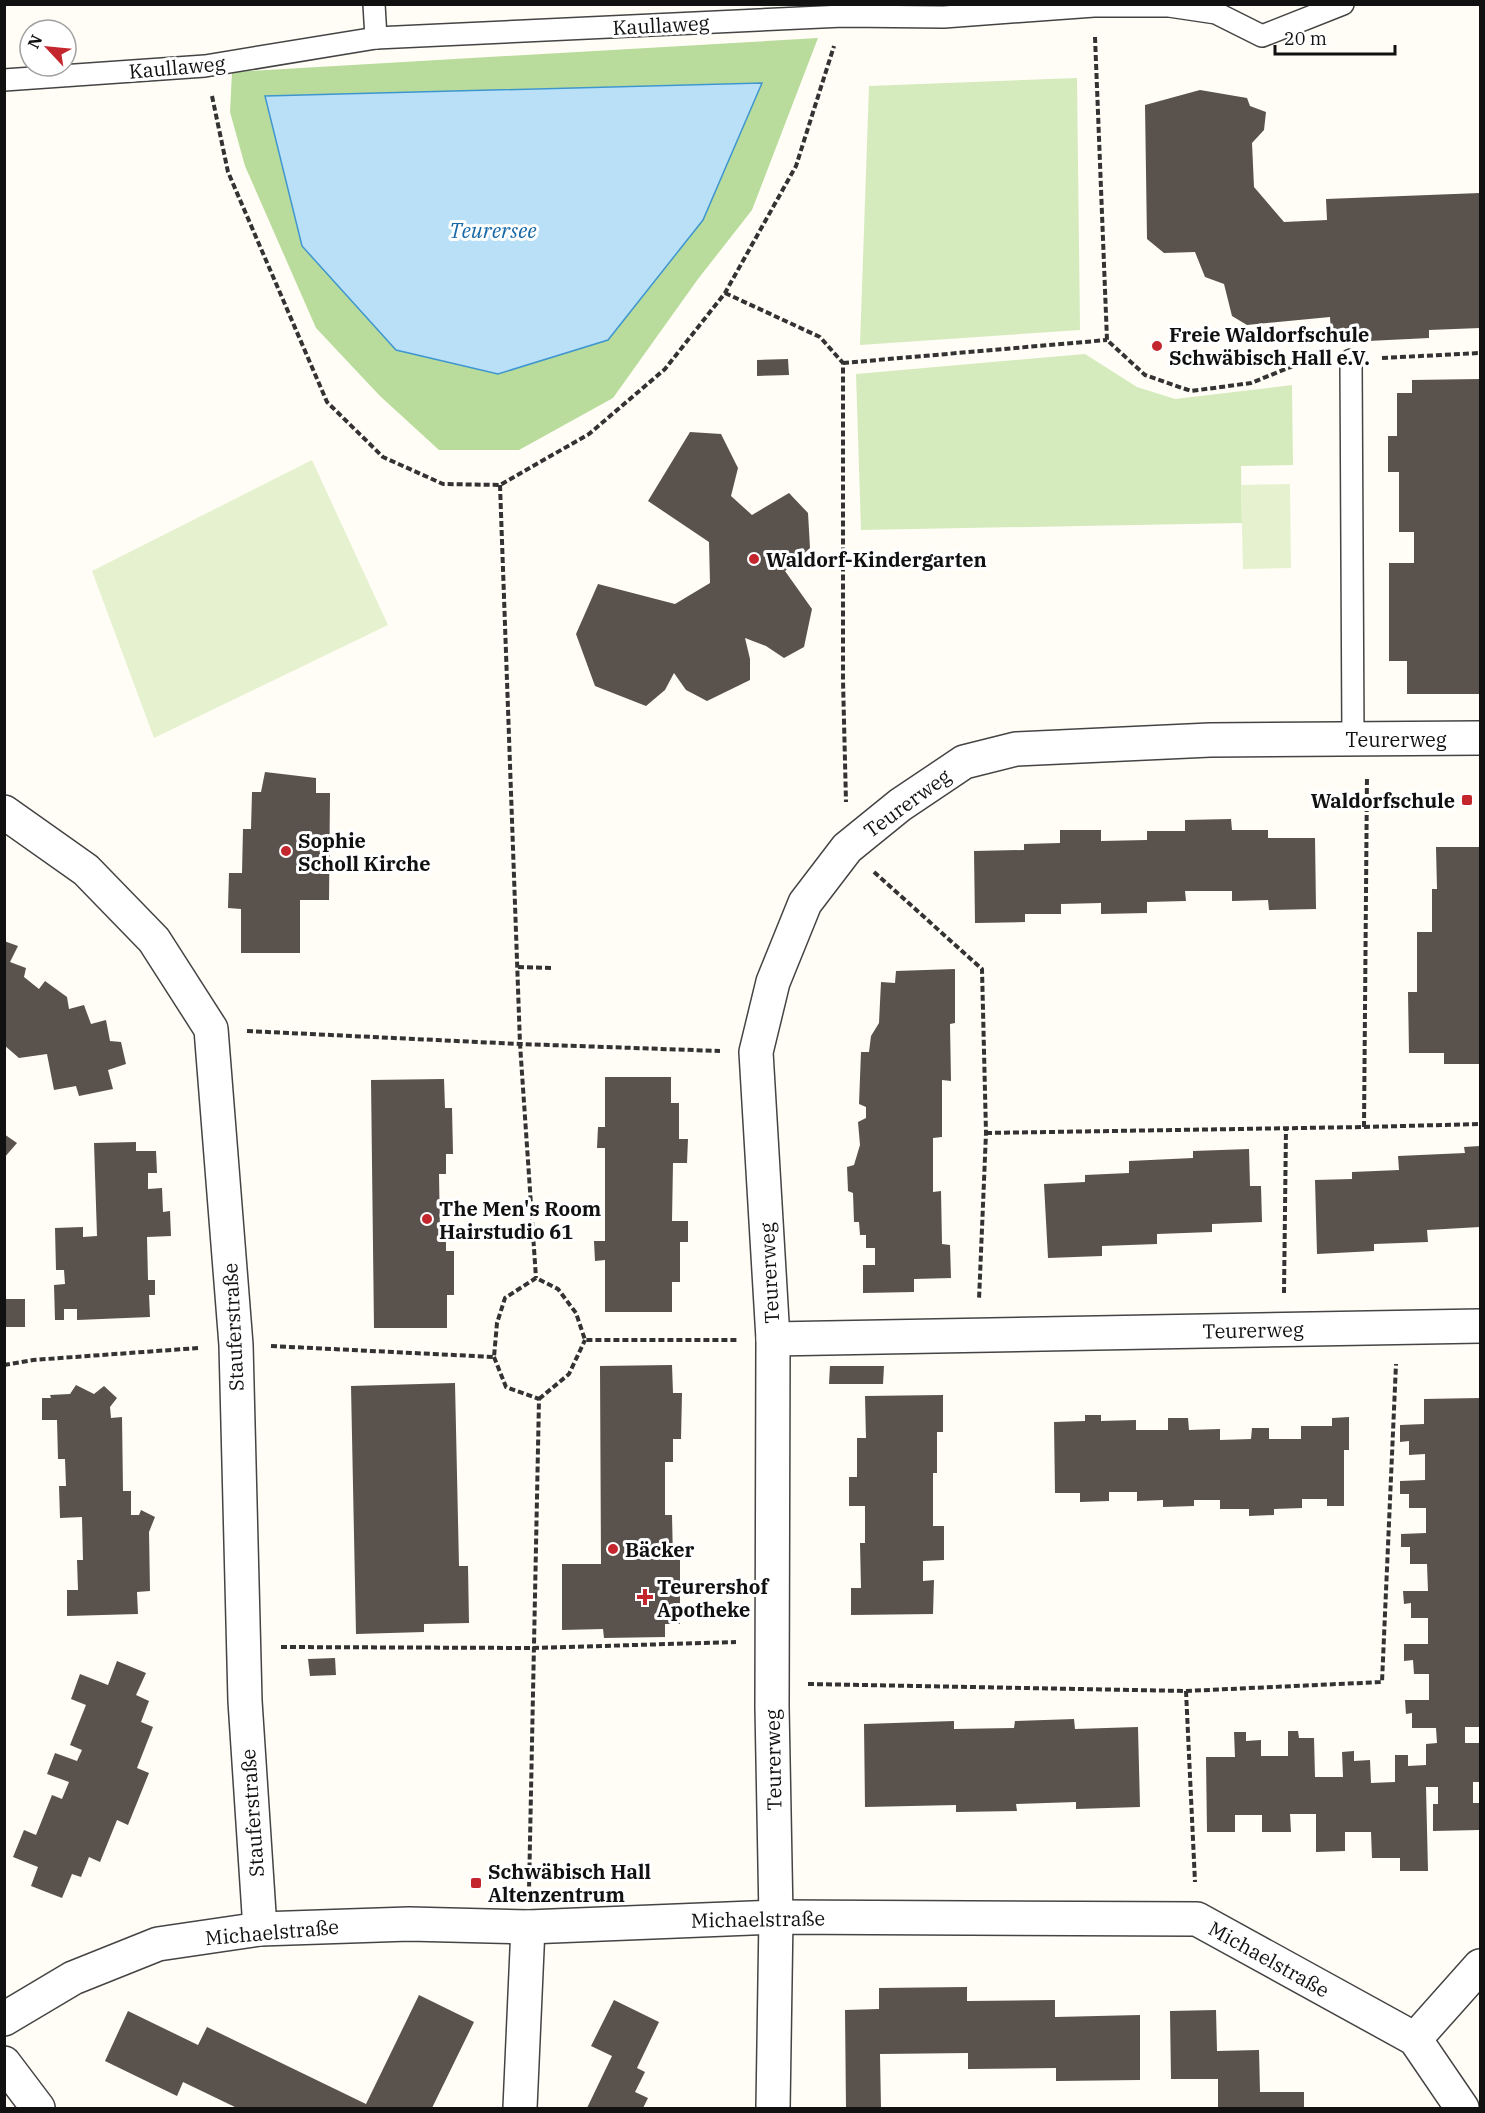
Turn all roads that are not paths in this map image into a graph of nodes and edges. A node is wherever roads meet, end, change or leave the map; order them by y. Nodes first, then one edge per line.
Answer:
1 (374, 4) edge
2 (1343, 4) edge
3 (376, 39) junction
4 (4, 80) edge
5 (1351, 360) road end
6 (1480, 738) edge
7 (1360, 739) junction
8 (4, 812) edge
9 (1480, 1326) edge
10 (773, 1339) junction
11 (776, 1917) junction
12 (528, 1927) junction
13 (260, 1929) junction
14 (1480, 1966) edge
15 (4, 2019) edge
16 (1415, 2039) junction
17 (4, 2063) edge
18 (38, 2109) edge
19 (520, 2109) edge
20 (772, 2109) edge
21 (1462, 2109) edge

1 - 3 lane
2 - 3 lane, Kaullaweg
3 - 4 lane, Kaullaweg
5 - 7 lane
6 - 7 street, Teurerweg
7 - 10 street, Teurerweg
8 - 13 street, Stauferstraße
9 - 10 street, Teurerweg
10 - 11 street, Teurerweg
11 - 12 street, Michaelstraße
11 - 16 street, Michaelstraße
11 - 20 street, Teurerweg
12 - 13 street, Michaelstraße
12 - 19 street
13 - 15 street, Michaelstraße
14 - 16 street
16 - 21 street, Michaelstraße
17 - 18 street

